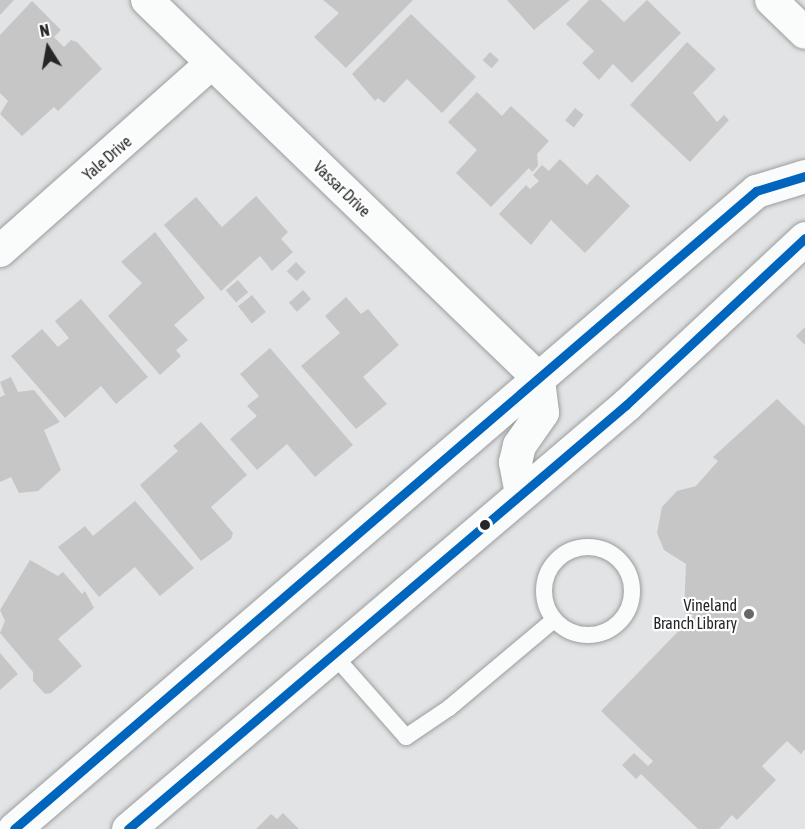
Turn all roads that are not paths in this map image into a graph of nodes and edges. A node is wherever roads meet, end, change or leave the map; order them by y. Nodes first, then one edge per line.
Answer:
1 (147, 0) edge
2 (771, 0) edge
3 (805, 33) edge
4 (212, 63) junction
5 (805, 176) edge
6 (805, 238) edge
7 (0, 251) edge
8 (538, 378) junction
9 (521, 494) junction
10 (554, 620) junction
11 (332, 652) junction
12 (14, 829) edge
13 (128, 829) edge

1 - 4 street, Vassar Drive
2 - 3 street
4 - 7 street, Yale Drive
4 - 8 street, Vassar Drive
5 - 8 main road
6 - 9 main road
8 - 9 main road
8 - 12 main road
9 - 11 main road
10 - 10 lane
10 - 11 lane
11 - 13 main road

